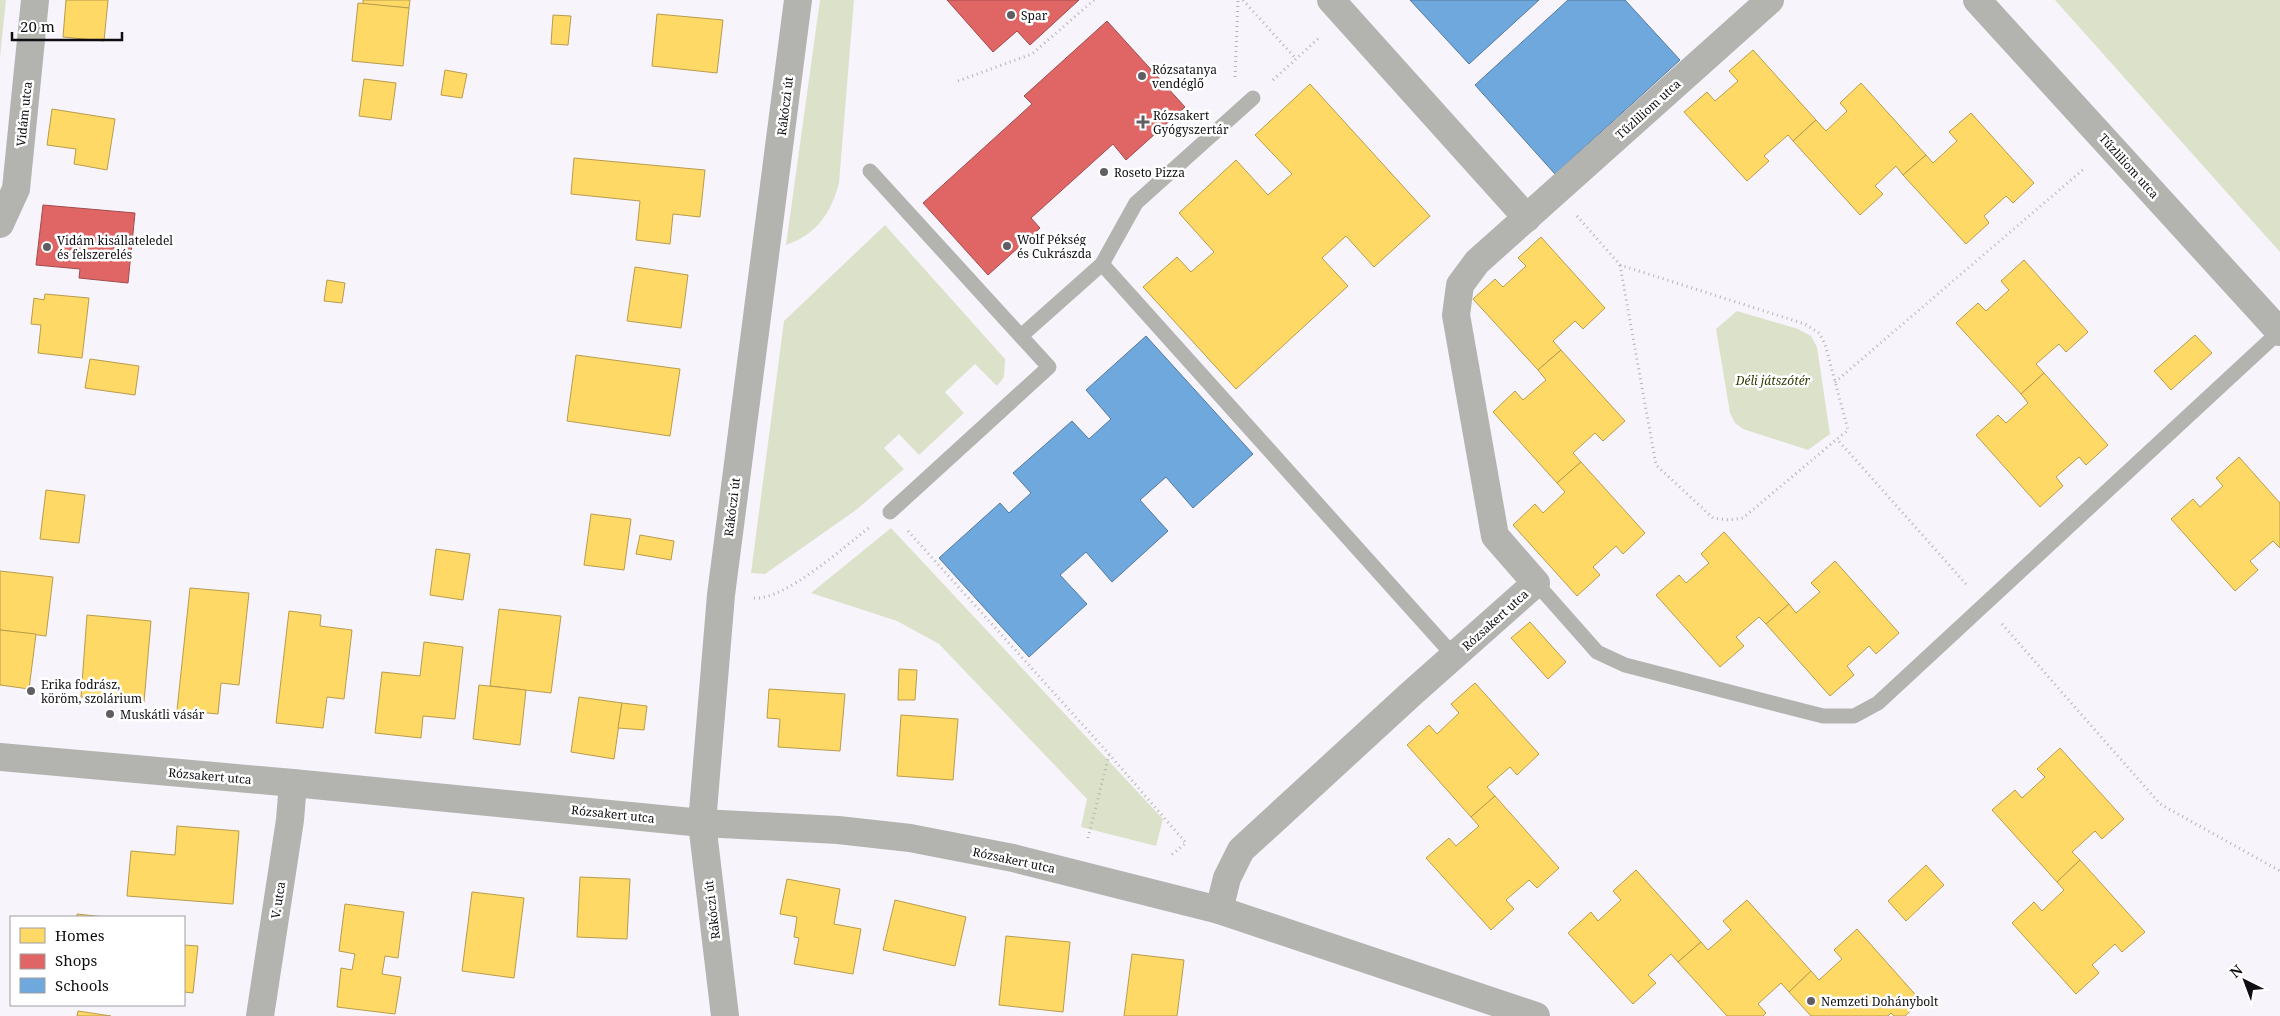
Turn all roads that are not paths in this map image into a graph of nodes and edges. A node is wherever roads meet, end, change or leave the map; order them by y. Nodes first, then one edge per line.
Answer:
1 (35, 0) edge
2 (798, 0) edge
3 (1770, 0) edge
4 (1977, 0) edge
5 (1338, 8) edge
6 (1253, 98) road end
7 (870, 171) dead end
8 (1527, 218) junction
9 (0, 224) edge
10 (1102, 264) junction
11 (2280, 331) edge
12 (1021, 336) junction
13 (890, 512) road end
14 (1536, 583) junction
15 (1454, 656) junction
16 (0, 757) edge
17 (293, 783) junction
18 (702, 823) junction
19 (1219, 910) junction
20 (260, 1016) edge
21 (725, 1016) edge
22 (1536, 1016) edge

1 - 9 street, Vidám utca
2 - 18 street, Rákóczi út
3 - 8 street, Tűzliliom utca
4 - 11 street, Tűzliliom utca
5 - 8 street
6 - 10 lane
7 - 12 lane
8 - 14 street, Rózsakert utca
10 - 12 lane
10 - 15 lane
11 - 14 lane
12 - 13 lane
14 - 15 street, Rózsakert utca
15 - 19 street, Rózsakert utca
16 - 17 street, Rózsakert utca
17 - 18 street, Rózsakert utca
17 - 20 street, V. utca
18 - 19 street, Rózsakert utca
18 - 21 street, Rákóczi út
19 - 22 street, Rózsakert utca

